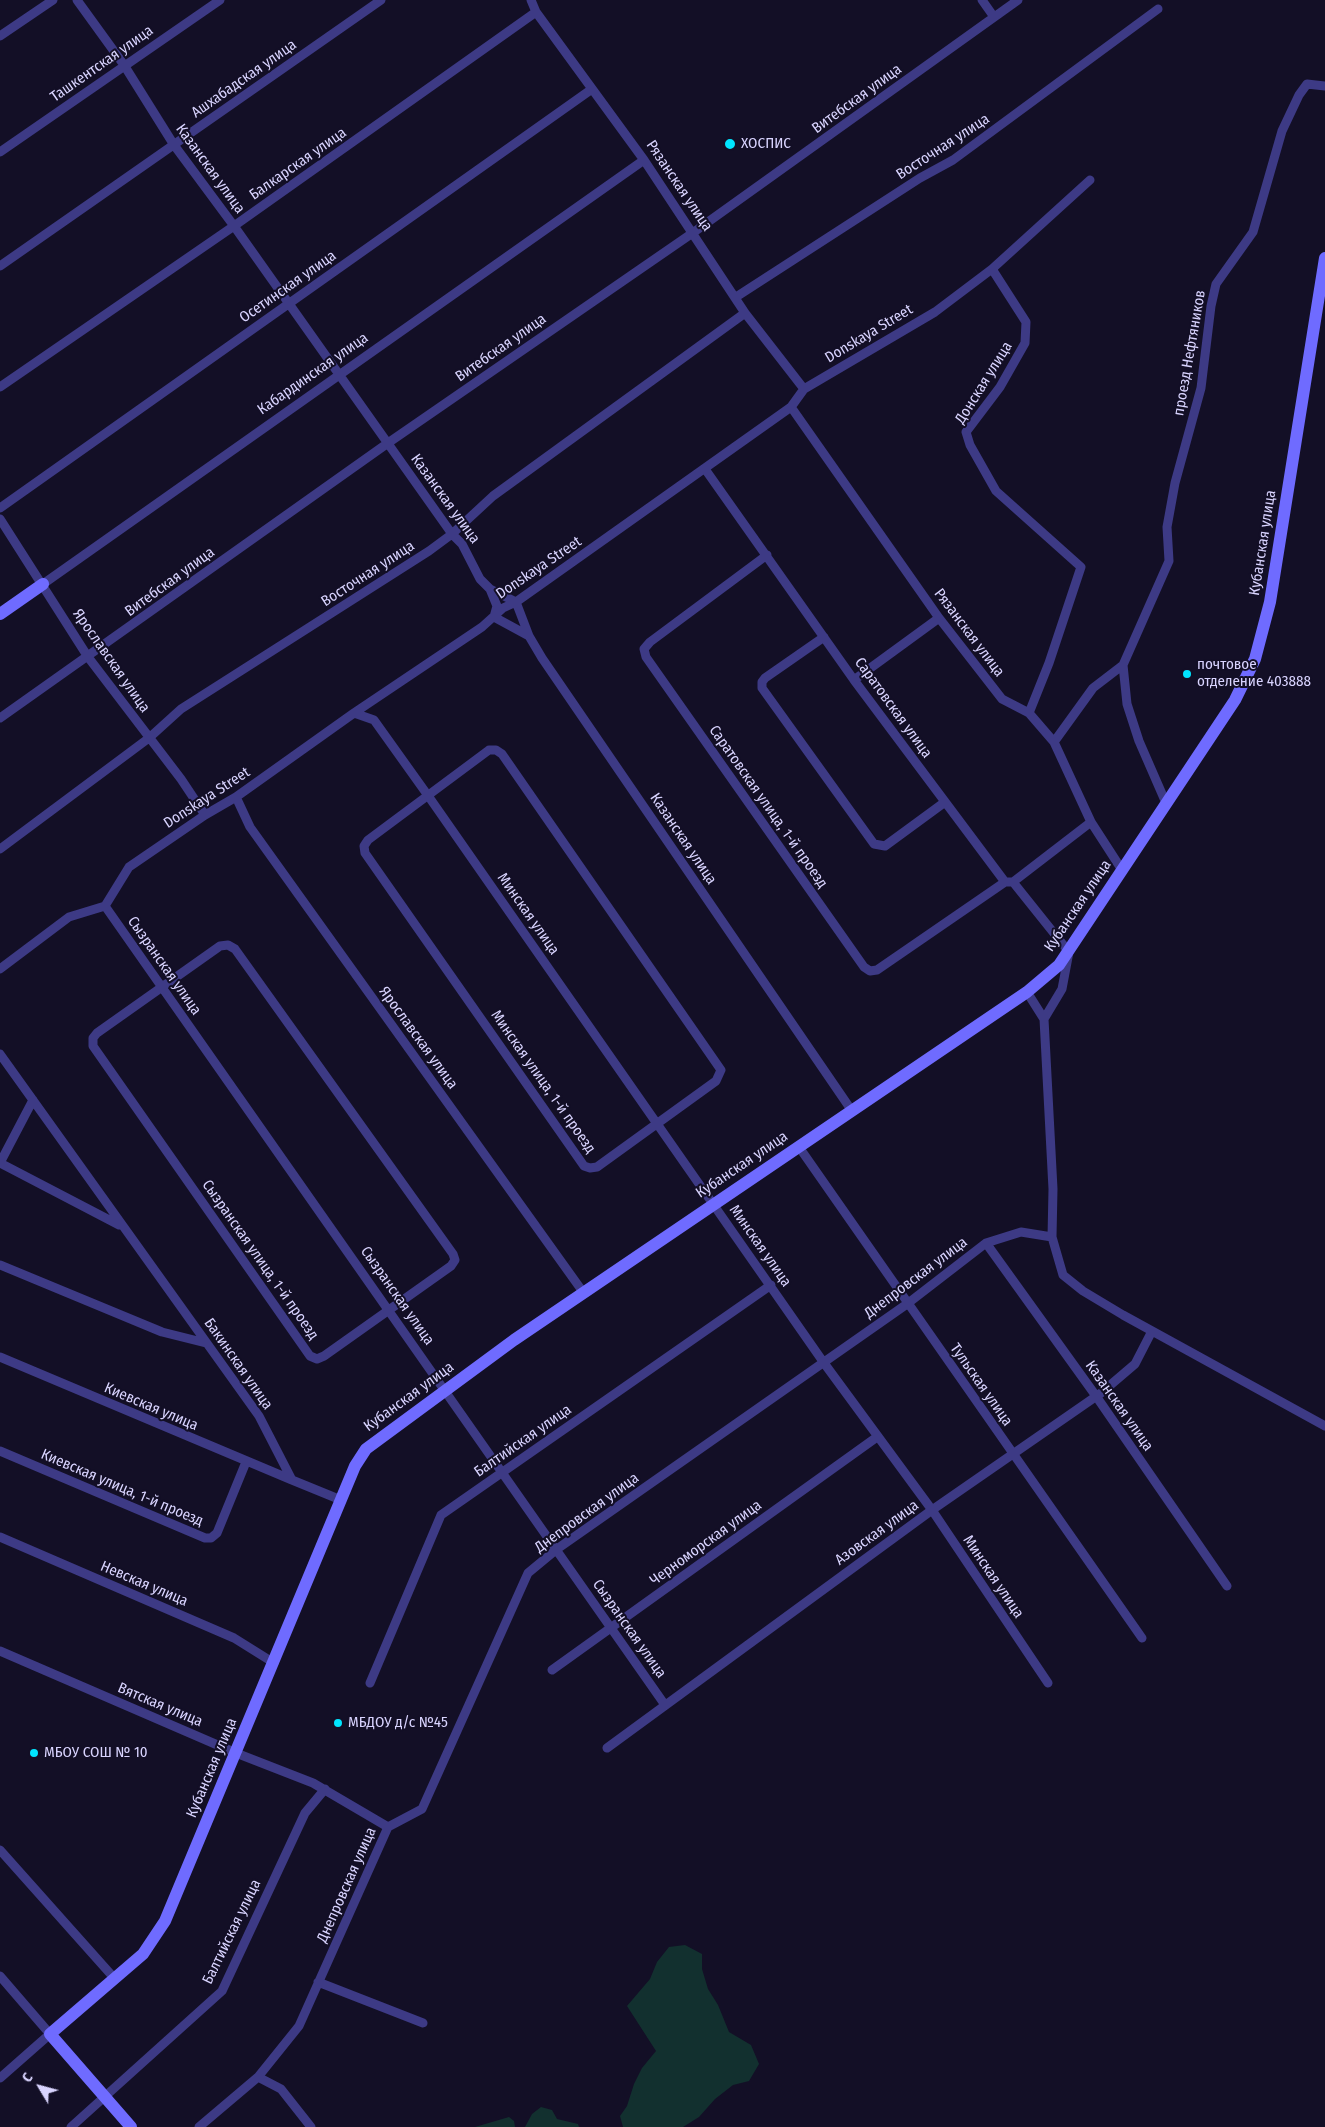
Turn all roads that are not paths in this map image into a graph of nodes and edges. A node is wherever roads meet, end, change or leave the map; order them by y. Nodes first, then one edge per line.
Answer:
1 (53, 0) edge
2 (77, 0) edge
3 (220, 0) edge
4 (381, 0) edge
5 (531, 0) edge
6 (982, 0) edge
7 (1018, 0) edge
8 (1158, 9) dead end
9 (536, 12) junction
10 (994, 17) junction
11 (0, 36) edge
12 (124, 66) junction
13 (1325, 86) edge
14 (592, 89) junction
15 (174, 145) junction
16 (0, 152) edge
17 (644, 160) junction
18 (1090, 180) dead end
19 (234, 226) junction
20 (694, 232) junction
21 (1325, 258) edge
22 (0, 266) edge
23 (992, 269) junction
24 (736, 297) junction
25 (288, 302) junction
26 (745, 313) junction
27 (338, 376) junction
28 (0, 387) edge
29 (804, 389) junction
30 (791, 408) junction
31 (388, 443) junction
32 (705, 469) junction
33 (0, 508) edge
34 (0, 519) edge
35 (452, 534) junction
36 (767, 555) junction
37 (42, 584) junction
38 (490, 588) junction
39 (516, 602) junction
40 (0, 614) edge
41 (494, 617) junction
42 (939, 618) junction
43 (529, 636) junction
44 (824, 637) junction
45 (88, 657) junction
46 (1124, 666) junction
47 (854, 680) junction
48 (354, 713) junction
49 (1029, 713) junction
50 (0, 718) edge
51 (148, 738) junction
52 (1054, 742) junction
53 (236, 797) junction
54 (429, 797) junction
55 (945, 802) junction
56 (1166, 803) junction
57 (205, 814) junction
58 (1091, 822) junction
59 (0, 850) edge
60 (1122, 870) junction
61 (1009, 882) junction
62 (105, 906) junction
63 (1069, 952) junction
64 (0, 969) edge
65 (161, 986) junction
66 (1027, 992) junction
67 (1044, 1019) junction
68 (0, 1054) edge
69 (33, 1100) junction
70 (852, 1111) junction
71 (659, 1124) junction
72 (799, 1147) junction
73 (0, 1163) edge
74 (714, 1204) junction
75 (122, 1226) junction
76 (1052, 1237) junction
77 (986, 1243) junction
78 (0, 1265) edge
79 (771, 1285) junction
80 (583, 1292) junction
81 (907, 1304) junction
82 (390, 1309) junction
83 (1152, 1331) junction
84 (206, 1343) junction
85 (0, 1357) edge
86 (824, 1363) junction
87 (446, 1390) junction
88 (1096, 1396) junction
89 (1325, 1426) edge
90 (877, 1437) junction
91 (0, 1451) edge
92 (1013, 1454) junction
93 (246, 1462) junction
94 (503, 1471) junction
95 (292, 1480) junction
96 (341, 1500) junction
97 (932, 1510) junction
98 (0, 1537) edge
99 (557, 1549) junction
100 (1227, 1586) dead end
101 (610, 1629) junction
102 (1142, 1638) dead end
103 (0, 1651) edge
104 (274, 1663) junction
105 (552, 1670) dead end
106 (370, 1683) dead end
107 (1048, 1683) dead end
108 (665, 1705) junction
109 (607, 1748) dead end
110 (236, 1753) junction
111 (325, 1789) junction
112 (388, 1827) junction
113 (0, 1850) edge
114 (0, 1976) edge
115 (115, 1979) junction
116 (318, 1982) junction
117 (423, 2023) dead end
118 (50, 2034) junction
119 (258, 2076) junction
120 (0, 2078) edge
121 (106, 2097) junction
122 (71, 2127) edge
123 (131, 2127) edge
124 (199, 2127) edge
125 (311, 2127) edge

1 - 11 street
2 - 12 street, Казанская улица
3 - 12 street, Ташкентская улица
4 - 15 street, Ашхабадская улица
5 - 9 street, Рязанская улица
6 - 10 street
7 - 10 street, Витебская улица
8 - 24 street, Восточная улица
9 - 14 street, Рязанская улица
9 - 19 street, Балкарская улица
10 - 20 street, Витебская улица
12 - 15 street, Казанская улица
12 - 16 street, Ташкентская улица
13 - 46 street, проезд Нефтяников
14 - 17 street, Рязанская улица
14 - 25 street, Осетинская улица
15 - 19 street, Казанская улица
15 - 22 street, Ашхабадская улица
17 - 20 street, Рязанская улица
17 - 27 street, Кабардинская улица
18 - 23 street, Donskaya Street
19 - 25 street, Казанская улица
19 - 28 street, Балкарская улица
20 - 24 street, Рязанская улица
20 - 31 street, Витебская улица
21 - 56 street, Кубанская улица
23 - 29 street, Donskaya Street
23 - 49 street, Донская улица
24 - 26 street, Рязанская улица
25 - 27 street, Казанская улица
25 - 33 street, Осетинская улица
26 - 29 street, Рязанская улица
26 - 35 street, Восточная улица
27 - 31 street, Казанская улица
27 - 37 street, Кабардинская улица
29 - 30 street, Donskaya Street
30 - 32 street, Donskaya Street
30 - 42 street, Рязанская улица
31 - 35 street, Казанская улица
31 - 45 street, Витебская улица
32 - 36 street, Саратовская улица
32 - 39 street, Donskaya Street
34 - 37 street, Ярославская улица
35 - 38 street, Казанская улица
35 - 51 street, Восточная улица
36 - 44 street, Саратовская улица
36 - 61 street, Саратовская улица, 1-й проезд
37 - 40 street, Кабардинская улица
37 - 45 street, Ярославская улица
38 - 39 street, Казанская улица
38 - 41 street
39 - 41 street, Donskaya Street
39 - 43 street, Казанская улица
41 - 43 street
41 - 48 street, Donskaya Street
42 - 47 street
42 - 49 street, Рязанская улица
43 - 70 street, Казанская улица
44 - 47 street, Саратовская улица
44 - 55 street
45 - 50 street, Витебская улица
45 - 51 street, Ярославская улица
46 - 52 street
46 - 56 street, проезд Нефтяников
47 - 55 street, Саратовская улица
48 - 53 street, Donskaya Street
48 - 54 street, Минская улица
49 - 52 street, Рязанская улица
51 - 57 street, Ярославская улица
51 - 59 street, Восточная улица
52 - 58 street, Рязанская улица
53 - 57 street, Donskaya Street
53 - 80 street, Ярославская улица
54 - 71 street, Минская улица
54 - 71 street, Минская улица, 1-й проезд
54 - 71 street, Минская улица, 1-й проезд
55 - 61 street, Саратовская улица
56 - 60 street, Кубанская улица
57 - 62 street, Donskaya Street
58 - 60 street, Рязанская улица
58 - 61 street
60 - 63 street, Кубанская улица
61 - 63 street, Саратовская улица
62 - 64 street
62 - 65 street, Сызранская улица
63 - 66 street, Кубанская улица
63 - 67 street
65 - 82 street, Сызранская улица
65 - 82 street, Сызранская улица, 1-й проезд
65 - 82 street, Сызранская улица, 1-й проезд
66 - 67 street
66 - 70 street, Кубанская улица
67 - 76 street
68 - 69 street, Бакинская улица
69 - 73 street
69 - 75 street, Бакинская улица
70 - 72 street, Кубанская улица
71 - 74 street, Минская улица
72 - 74 street, Кубанская улица
72 - 81 street, Тульская улица
73 - 75 street, Бакинская улица
74 - 79 street, Минская улица
74 - 80 street, Кубанская улица
75 - 84 street, Бакинская улица
76 - 77 street, Днепровская улица
76 - 83 street
77 - 81 street, Днепровская улица
77 - 88 street, Казанская улица
78 - 84 street
79 - 86 street, Минская улица
79 - 94 street, Балтийская улица
80 - 87 street, Кубанская улица
81 - 86 street, Днепровская улица
81 - 92 street, Тульская улица
82 - 87 street, Сызранская улица
83 - 88 street, Азовская улица
83 - 89 street
84 - 95 street, Бакинская улица
85 - 93 street, Киевская улица
86 - 90 street, Минская улица
86 - 99 street, Днепровская улица
87 - 94 street, Сызранская улица
87 - 96 street, Кубанская улица
88 - 92 street, Азовская улица
88 - 100 street, Казанская улица
90 - 97 street, Минская улица
90 - 101 street, Черноморская улица
91 - 93 street, Киевская улица, 1-й проезд
92 - 97 street, Азовская улица
92 - 102 street, Тульская улица
93 - 95 street, Киевская улица
94 - 99 street, Сызранская улица
94 - 106 street, Балтийская улица
95 - 96 street
96 - 104 street, Кубанская улица
97 - 107 street, Минская улица
97 - 108 street, Азовская улица
98 - 104 street, Невская улица
99 - 101 street, Сызранская улица
99 - 112 street, Днепровская улица
101 - 105 street, Черноморская улица
101 - 108 street, Сызранская улица
103 - 110 street, Вятская улица
104 - 110 street, Кубанская улица
108 - 109 street, Азовская улица
110 - 111 street, Вятская улица
110 - 115 street, Кубанская улица
111 - 112 street, Вятская улица
111 - 121 street, Балтийская улица
112 - 116 street, Днепровская улица
113 - 115 street
114 - 118 street
115 - 118 street, Кубанская улица
116 - 117 street
116 - 119 street, Днепровская улица
118 - 120 street, Кубанская улица
118 - 121 street
119 - 124 street, Днепровская улица
119 - 125 street
121 - 122 street, Балтийская улица
121 - 123 street

